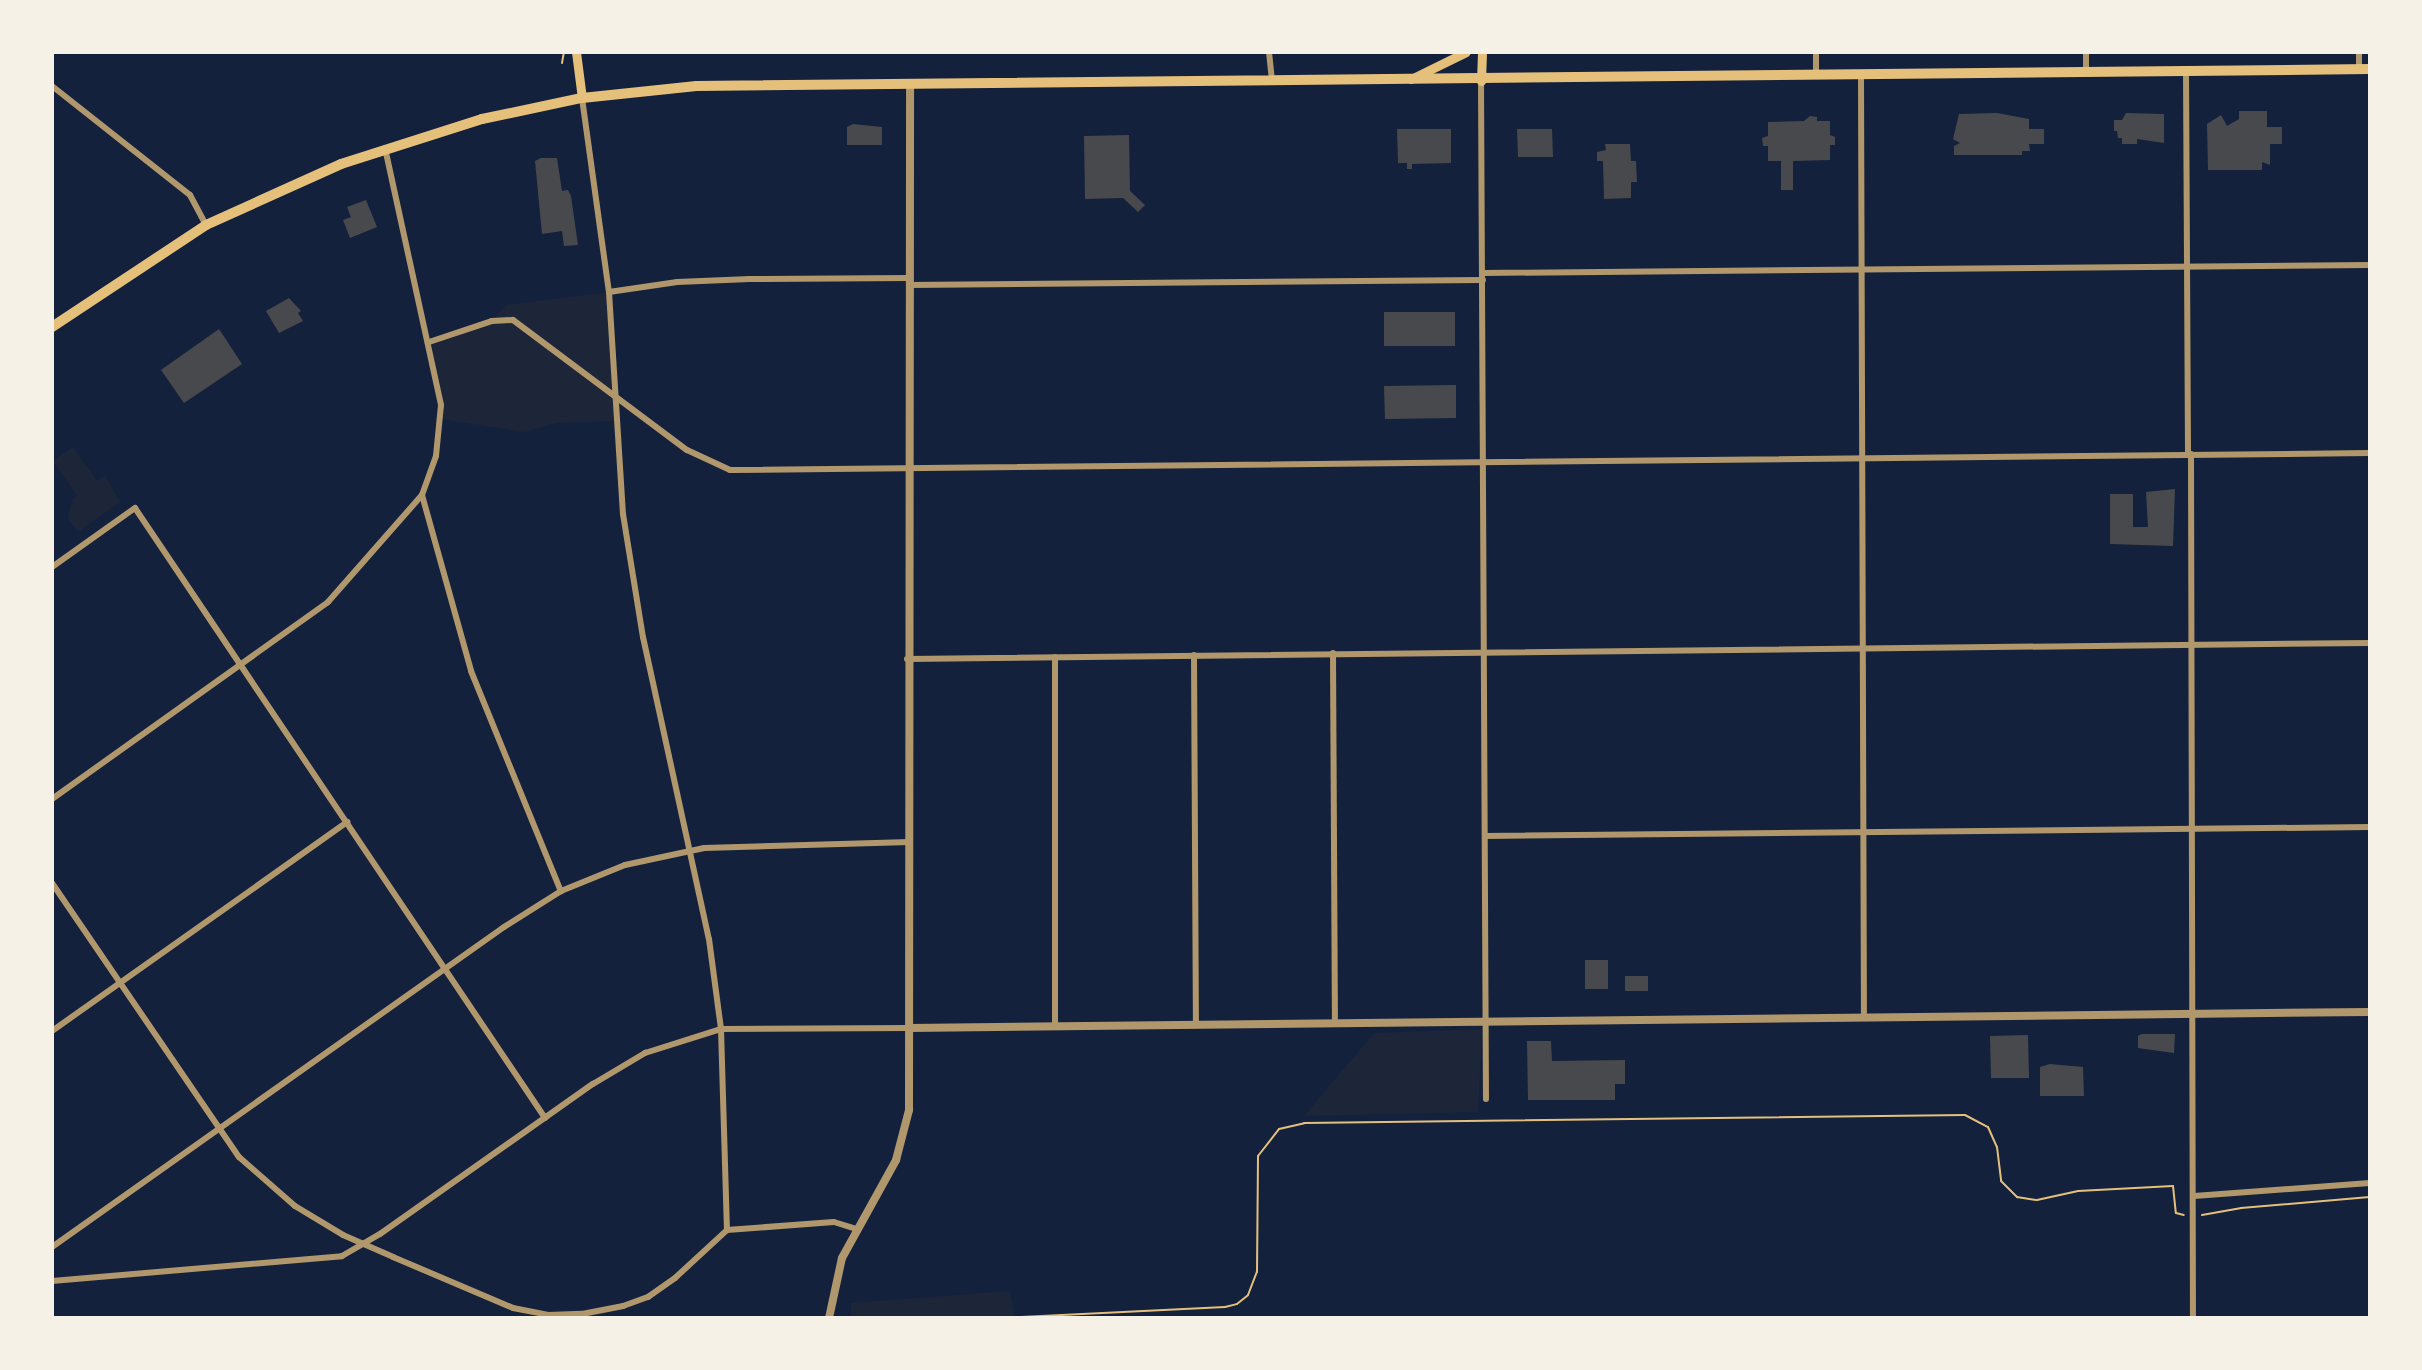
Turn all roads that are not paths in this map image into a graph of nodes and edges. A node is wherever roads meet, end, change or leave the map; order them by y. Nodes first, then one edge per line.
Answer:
1 (576, 52) edge
2 (1269, 52) edge
3 (1466, 52) edge
4 (1482, 52) edge
5 (1816, 52) edge
6 (2086, 52) edge
7 (2359, 52) edge
8 (2364, 70) edge
9 (2186, 71) junction
10 (2086, 72) junction
11 (1816, 76) junction
12 (1861, 76) junction
13 (1272, 79) junction
14 (1405, 81) junction
15 (1481, 81) junction
16 (910, 84) junction
17 (52, 86) edge
18 (582, 98) junction
19 (385, 148) junction
20 (206, 225) junction
21 (2370, 265) edge
22 (2188, 266) junction
23 (1862, 268) junction
24 (1483, 276) junction
25 (909, 282) junction
26 (609, 292) junction
27 (52, 327) edge
28 (429, 342) junction
29 (616, 395) junction
30 (2370, 453) edge
31 (2190, 454) junction
32 (1862, 459) junction
33 (1486, 462) junction
34 (910, 468) junction
35 (422, 495) junction
36 (52, 567) edge
37 (2370, 643) edge
38 (2193, 644) junction
39 (1862, 648) junction
40 (1484, 651) junction
41 (1333, 653) junction
42 (1194, 655) junction
43 (1055, 657) junction
44 (907, 659) junction
45 (241, 665) junction
46 (52, 799) edge
47 (347, 822) junction
48 (2370, 827) edge
49 (2193, 829) junction
50 (1864, 831) junction
51 (1485, 836) junction
52 (910, 842) junction
53 (692, 849) junction
54 (52, 883) edge
55 (561, 891) junction
56 (445, 969) junction
57 (120, 984) junction
58 (2370, 1012) edge
59 (2193, 1014) junction
60 (1864, 1017) junction
61 (1485, 1021) junction
62 (1335, 1023) junction
63 (1196, 1024) junction
64 (1055, 1025) junction
65 (909, 1028) junction
66 (721, 1029) junction
67 (52, 1031) edge
68 (1486, 1099) dead end
69 (545, 1118) junction
70 (218, 1130) junction
71 (2370, 1183) edge
72 (2194, 1196) junction
73 (857, 1229) junction
74 (727, 1230) junction
75 (364, 1244) junction
76 (52, 1247) edge
77 (52, 1281) edge
78 (829, 1318) edge
79 (2193, 1318) edge

1 - 18 main road
2 - 13 street
3 - 14 main road
4 - 15 main road
5 - 11 street
6 - 10 street
7 - 8 street
8 - 9 main road
9 - 10 main road
9 - 22 street
10 - 12 main road
11 - 12 main road
11 - 15 main road
12 - 23 street
13 - 14 main road
13 - 16 main road
14 - 15 main road
15 - 24 street
16 - 18 main road
16 - 25 street
17 - 20 street
18 - 19 main road
18 - 26 street
19 - 20 main road
19 - 28 street
20 - 27 main road
21 - 22 street
22 - 23 street
22 - 31 street
23 - 24 street
23 - 32 street
24 - 25 street
24 - 33 street
25 - 26 street
25 - 34 street
26 - 29 street
28 - 29 street
28 - 35 street
29 - 34 street
29 - 53 street
30 - 31 street
31 - 32 street
31 - 38 street
32 - 33 street
32 - 39 street
33 - 34 street
33 - 40 street
34 - 44 street
35 - 45 street
35 - 55 street
36 - 45 street
37 - 38 street
38 - 39 street
38 - 49 street
39 - 40 street
39 - 50 street
40 - 41 street
40 - 51 street
41 - 42 street
41 - 62 street
42 - 43 street
42 - 63 street
43 - 44 street
43 - 64 street
44 - 52 street
45 - 46 street
45 - 47 street
47 - 56 street
47 - 57 street
48 - 49 street
49 - 50 street
49 - 59 street
50 - 51 street
50 - 60 street
51 - 61 street
52 - 53 street
52 - 65 street
53 - 55 street
53 - 66 street
54 - 57 street
55 - 56 street
56 - 69 street
56 - 70 street
57 - 67 street
57 - 70 street
58 - 59 street
59 - 60 street
59 - 72 street
60 - 61 street
61 - 62 street
61 - 68 street
62 - 63 street
63 - 64 street
64 - 65 street
65 - 66 street
65 - 73 street
66 - 69 street
66 - 74 street
69 - 75 street
70 - 75 street
70 - 76 street
71 - 72 street
72 - 79 street
73 - 74 street
73 - 78 street
74 - 75 street
75 - 77 street

